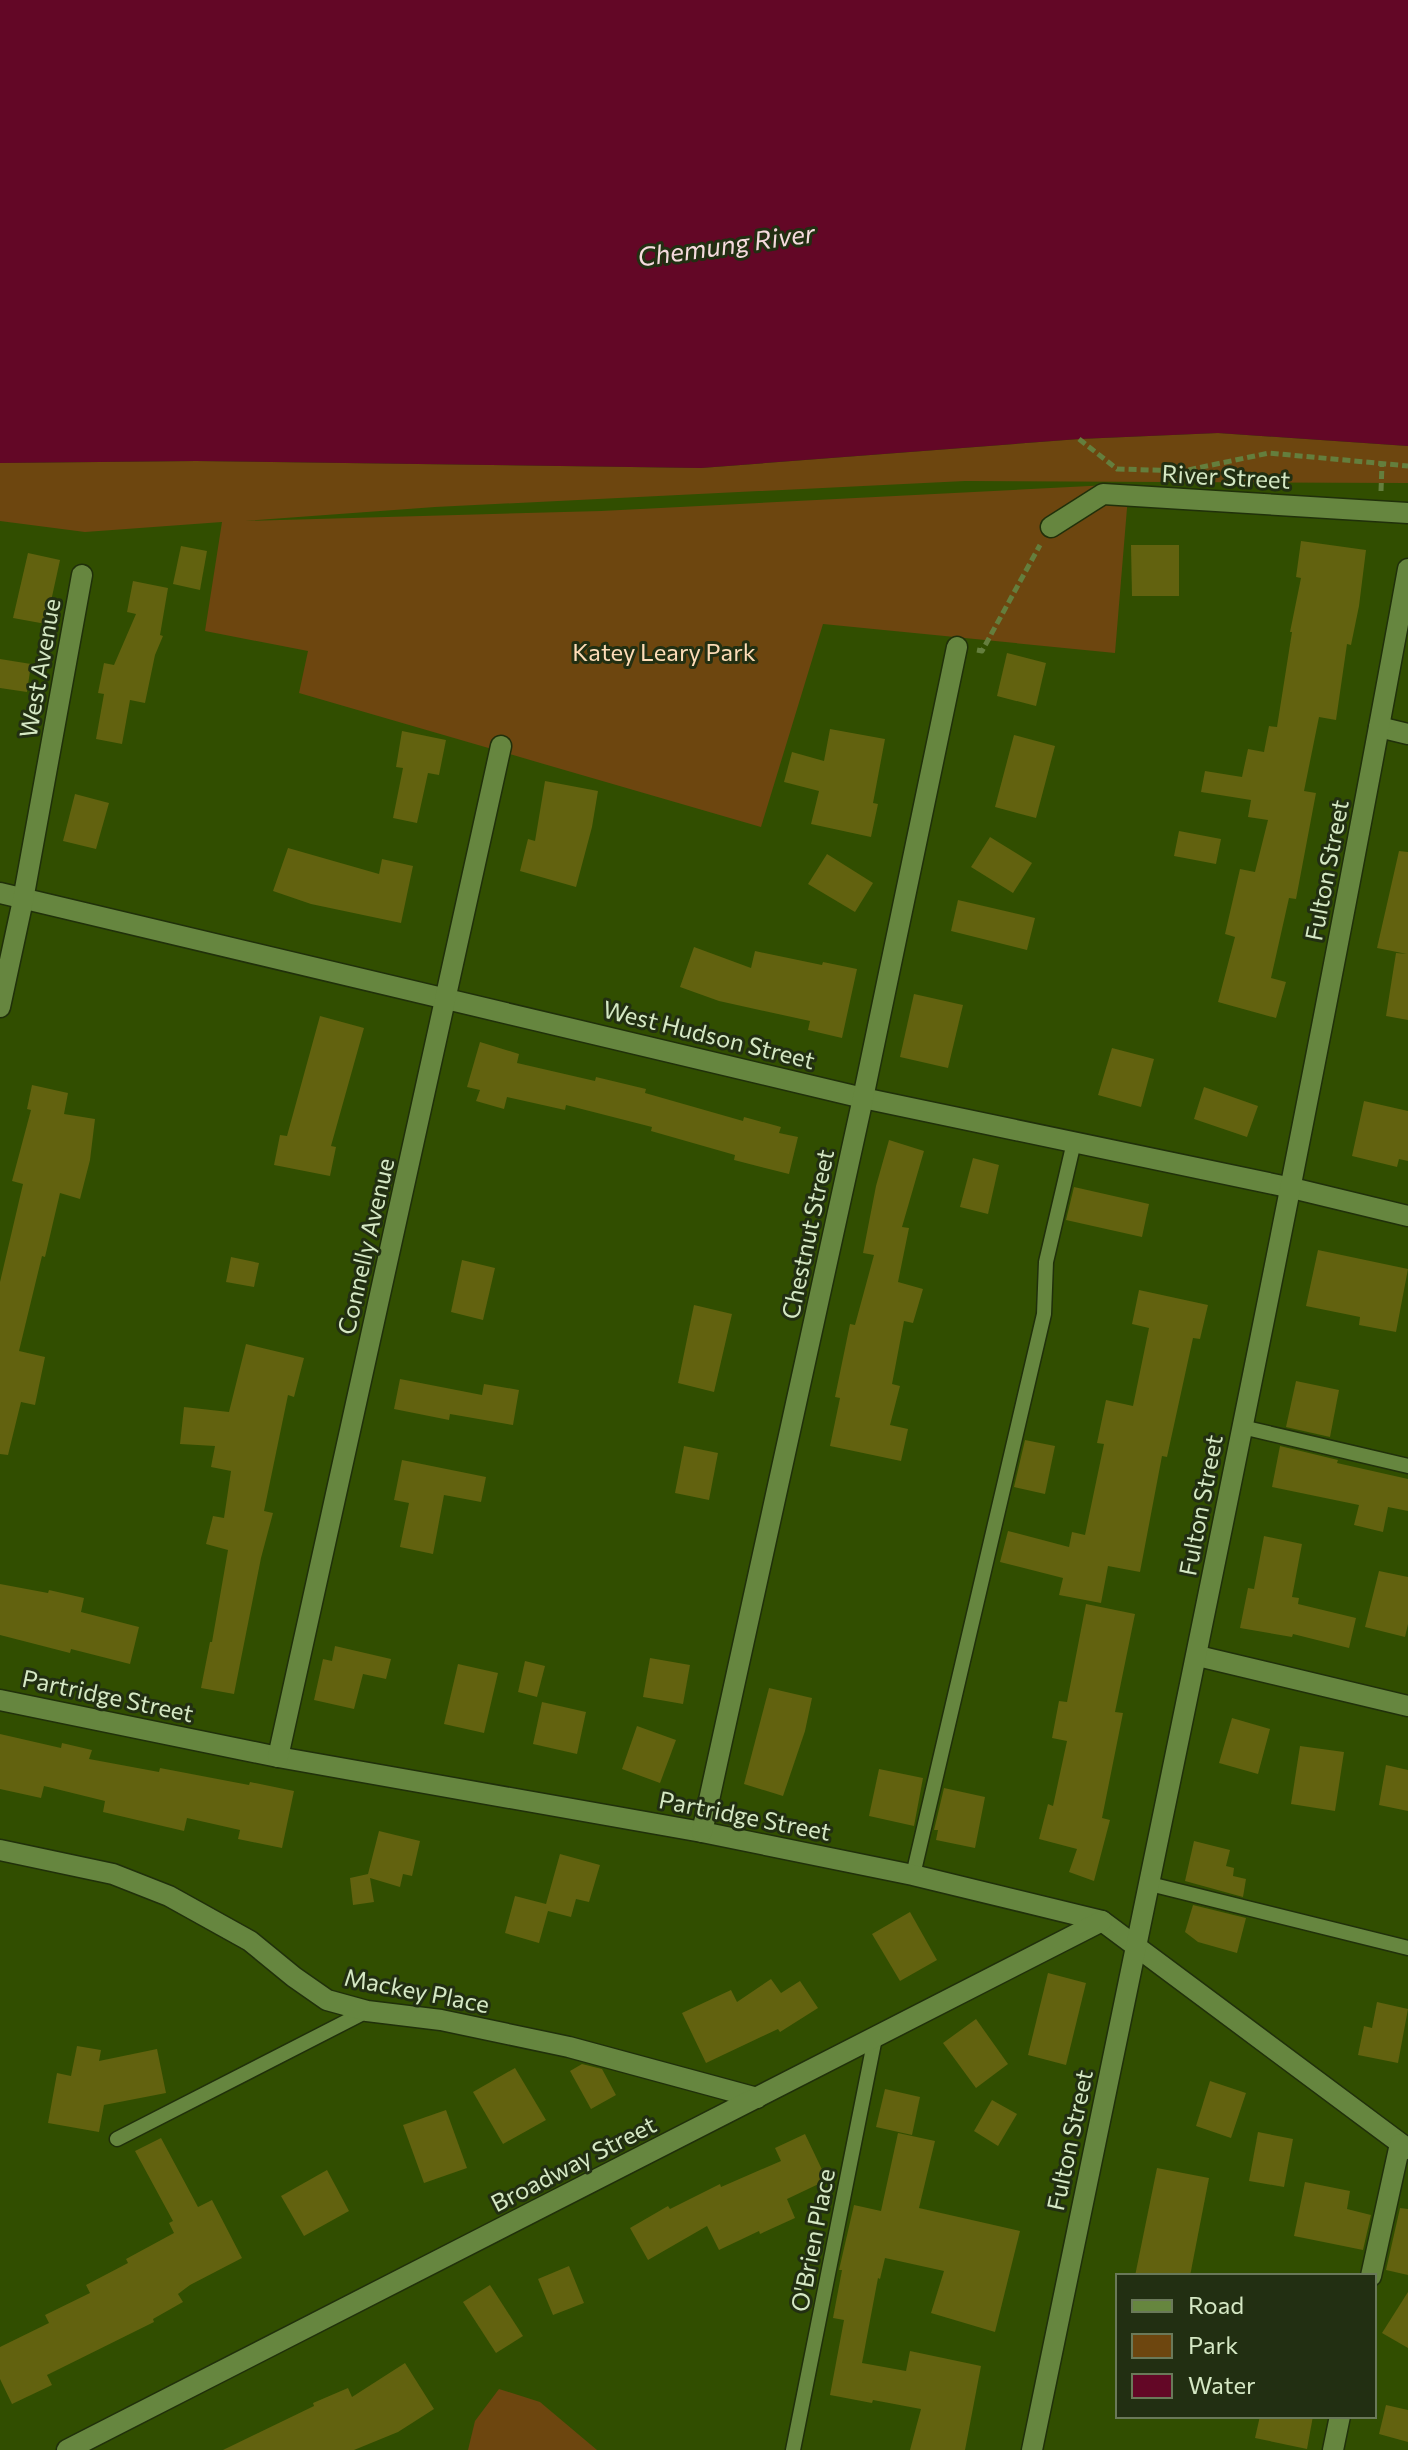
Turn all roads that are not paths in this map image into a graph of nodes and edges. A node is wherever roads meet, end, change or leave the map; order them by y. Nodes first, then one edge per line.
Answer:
1 (1408, 513) edge
2 (1051, 527) road end
3 (1408, 569) edge
4 (82, 575) dead end
5 (957, 647) road end
6 (1379, 727) junction
7 (1408, 734) edge
8 (501, 746) dead end
9 (0, 893) edge
10 (23, 900) junction
11 (447, 998) junction
12 (0, 1007) edge
13 (863, 1098) junction
14 (1074, 1142) junction
15 (1292, 1188) junction
16 (1408, 1216) edge
17 (1242, 1427) junction
18 (1408, 1466) edge
19 (1198, 1656) junction
20 (0, 1700) edge
21 (1408, 1706) edge
22 (278, 1757) junction
23 (702, 1832) junction
24 (0, 1850) edge
25 (913, 1875) junction
26 (1150, 1884) junction
27 (1102, 1921) junction
28 (1136, 1944) junction
29 (1408, 1948) edge
30 (367, 2011) junction
31 (875, 2038) junction
32 (757, 2098) junction
33 (117, 2139) dead end
34 (1404, 2146) edge
35 (1372, 2274) edge
36 (1340, 2418) edge
37 (67, 2450) edge
38 (793, 2450) edge
39 (1032, 2450) edge
40 (1333, 2450) edge

1 - 2 street, River Street
3 - 6 street, Fulton Street
4 - 10 street, West Avenue
5 - 13 street, Chestnut Street
6 - 7 street
6 - 15 street, Fulton Street
8 - 11 street, Connelly Avenue
9 - 10 street, West Hudson Street
10 - 11 street, West Hudson Street
10 - 12 street, West Avenue
11 - 13 street, West Hudson Street
11 - 22 street, Connelly Avenue
13 - 14 street, West Hudson Street
13 - 23 street, Chestnut Street
14 - 15 street, West Hudson Street
14 - 25 lane
15 - 16 street, West Hudson Street
15 - 17 street, Fulton Street
17 - 18 lane
17 - 19 street, Fulton Street
19 - 21 street
19 - 26 street, Fulton Street
20 - 22 street, Partridge Street
22 - 23 street, Partridge Street
23 - 25 street, Partridge Street
24 - 30 street, Mackey Place
25 - 27 street, Partridge Street
26 - 28 street, Fulton Street
26 - 29 lane
27 - 28 street, Partridge Street
27 - 31 street, Broadway Street
28 - 34 street, Partridge Street
28 - 39 street, Fulton Street
30 - 32 street, Mackey Place
30 - 33 lane
31 - 32 street, Broadway Street
31 - 38 lane, O'Brien Place
32 - 37 street, Broadway Street
34 - 35 street
36 - 40 street

